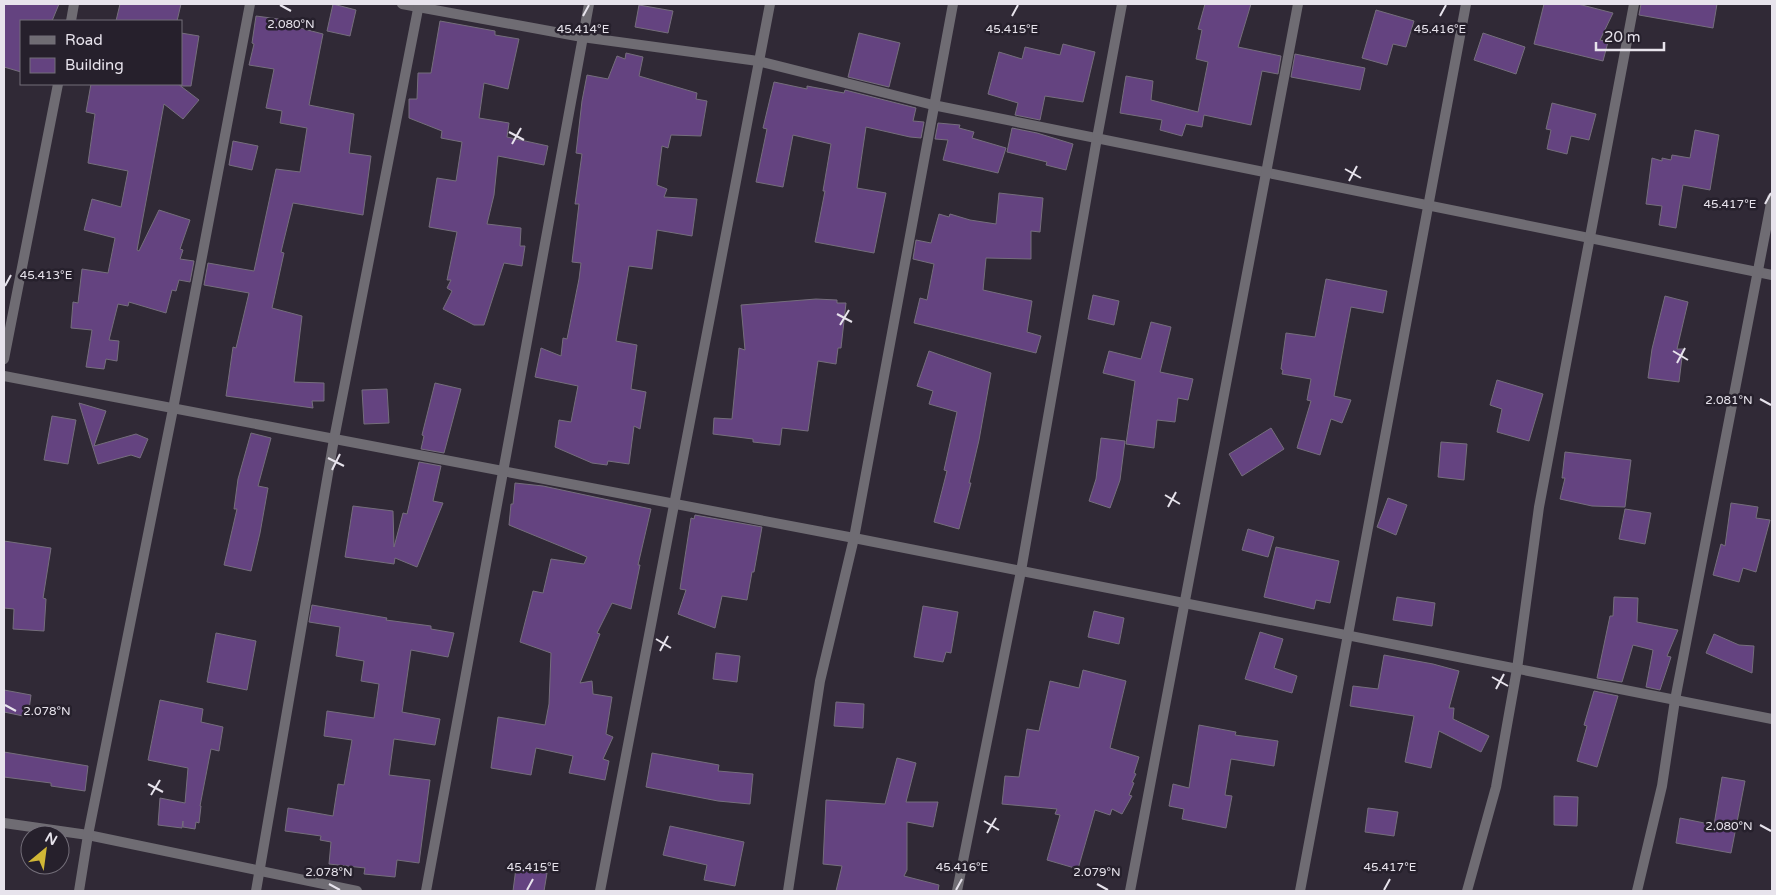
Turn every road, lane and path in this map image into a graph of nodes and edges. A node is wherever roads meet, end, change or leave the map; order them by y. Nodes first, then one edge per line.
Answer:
1 (74, 4) edge
2 (250, 4) edge
3 (402, 4) edge
4 (589, 4) edge
5 (770, 4) edge
6 (953, 4) edge
7 (1122, 4) edge
8 (1298, 4) edge
9 (1466, 4) edge
10 (1634, 4) edge
11 (419, 5) edge
12 (70, 20) edge
13 (582, 37) junction
14 (758, 61) junction
15 (58, 85) edge
16 (933, 105) junction
17 (1097, 138) junction
18 (1266, 173) junction
19 (1772, 198) edge
20 (1428, 206) junction
21 (1589, 238) junction
22 (1758, 272) junction
23 (1772, 275) edge
24 (4, 359) edge
25 (4, 376) edge
26 (173, 408) junction
27 (334, 439) junction
28 (502, 471) junction
29 (674, 504) junction
30 (854, 538) junction
31 (1021, 571) junction
32 (1184, 603) junction
33 (1348, 635) junction
34 (1517, 669) junction
35 (1676, 700) junction
36 (1772, 719) edge
37 (4, 823) edge
38 (88, 835) junction
39 (259, 871) junction
40 (79, 891) edge
41 (256, 891) edge
42 (357, 891) edge
43 (426, 891) edge
44 (600, 891) edge
45 (788, 891) edge
46 (957, 891) edge
47 (1130, 891) edge
48 (1300, 891) edge
49 (1466, 891) edge
50 (1637, 891) edge

1 - 12 street
2 - 26 street
3 - 11 street
4 - 13 street
5 - 14 street
6 - 16 street
7 - 17 street
8 - 18 street
9 - 20 street
10 - 21 street
11 - 13 street
11 - 27 street
13 - 14 street
13 - 28 street
14 - 16 street
14 - 29 street
15 - 24 street
16 - 17 street
16 - 30 street
17 - 18 street
17 - 31 street
18 - 20 street
18 - 32 street
19 - 22 street
20 - 21 street
20 - 33 street
21 - 22 street
21 - 34 street
22 - 23 street
22 - 35 street
25 - 26 street
26 - 27 street
26 - 38 street
27 - 28 street
27 - 39 street
28 - 29 street
28 - 43 street
29 - 30 street
29 - 44 street
30 - 31 street
30 - 45 street
31 - 32 street
31 - 46 street
32 - 33 street
32 - 47 street
33 - 34 street
33 - 48 street
34 - 35 street
34 - 49 street
35 - 36 street
35 - 50 street
37 - 38 street
38 - 39 street
38 - 40 street
39 - 41 street
39 - 42 street

